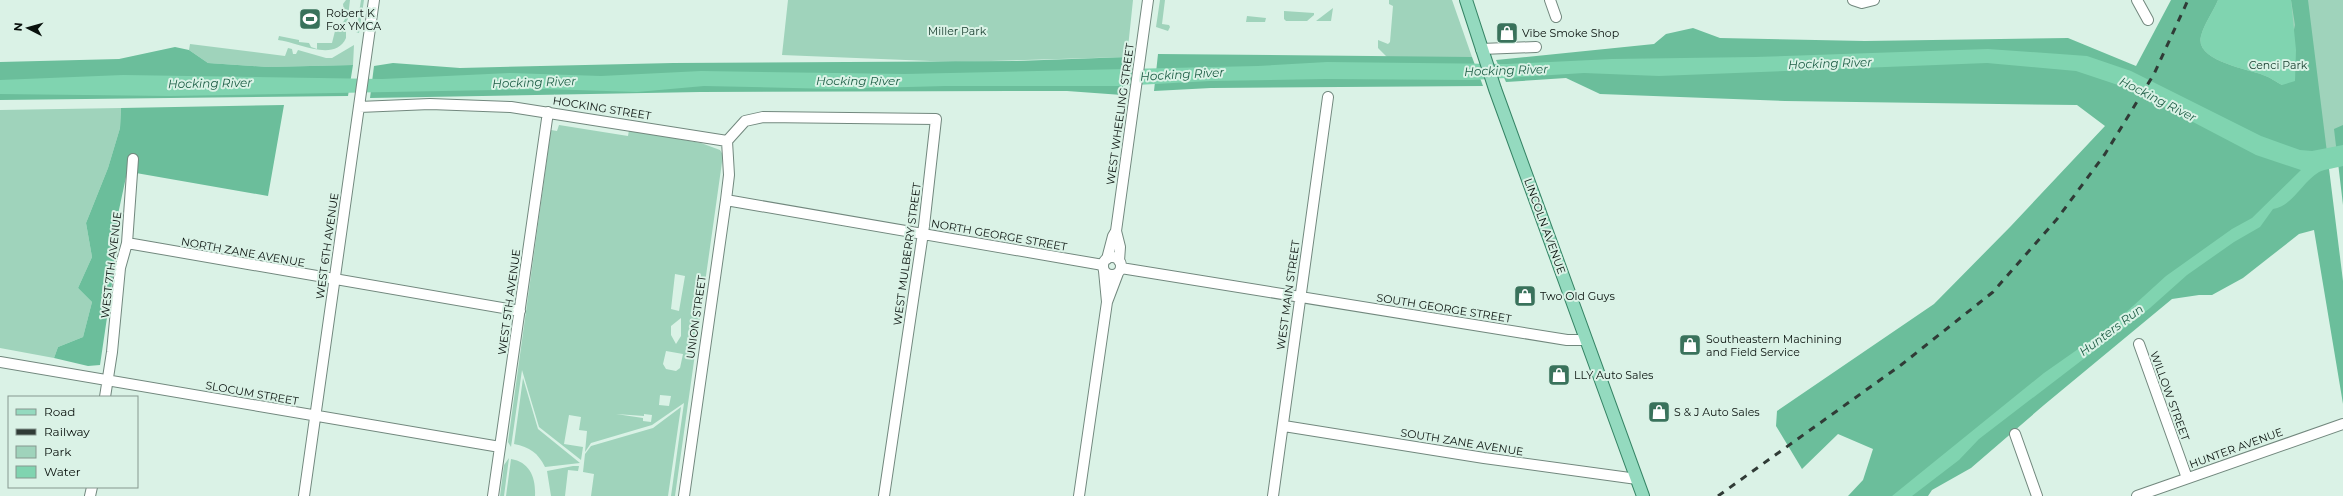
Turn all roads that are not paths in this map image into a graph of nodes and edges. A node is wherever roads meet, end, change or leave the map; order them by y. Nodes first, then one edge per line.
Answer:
1 (374, 0) edge
2 (1148, 0) edge
3 (1466, 0) edge
4 (1550, 0) edge
5 (1874, 0) edge
6 (2137, 0) edge
7 (1858, 1) edge
8 (1556, 17) dead end
9 (2148, 20) dead end
10 (1536, 47) dead end
11 (1482, 52) junction
12 (1328, 97) dead end
13 (359, 105) junction
14 (548, 112) junction
15 (727, 141) junction
16 (133, 159) dead end
17 (726, 200) junction
18 (1116, 231) junction
19 (922, 234) junction
20 (127, 243) junction
21 (1104, 265) junction
22 (1119, 267) junction
23 (334, 280) junction
24 (1299, 298) junction
25 (1107, 302) junction
26 (520, 311) junction
27 (1586, 340) junction
28 (2139, 344) dead end
29 (0, 362) edge
30 (108, 380) junction
31 (105, 396) edge
32 (316, 416) junction
33 (2343, 424) edge
34 (1284, 426) junction
35 (2015, 434) dead end
36 (500, 448) junction
37 (2187, 478) junction
38 (1637, 479) junction
39 (304, 496) edge
40 (493, 496) edge
41 (684, 496) edge
42 (884, 496) edge
43 (1079, 496) edge
44 (1273, 496) edge
45 (1643, 496) edge
46 (2037, 496) edge
47 (2137, 496) edge

1 - 13 street, WEST 6TH AVENUE
2 - 18 street, WEST WHEELING STREET
3 - 11 main road, LINCOLN AVENUE
4 - 8 street
5 - 7 street
6 - 9 street
10 - 11 street
11 - 27 main road, LINCOLN AVENUE
12 - 24 street, WEST MAIN STREET
13 - 14 street, HOCKING STREET
13 - 23 street, WEST 6TH AVENUE
14 - 15 street, HOCKING STREET
14 - 26 street, WEST 5TH AVENUE
15 - 17 street, UNION STREET
15 - 19 street, WEST MULBERRY STREET
16 - 20 street, WEST 7TH AVENUE
17 - 19 street, NORTH GEORGE STREET
17 - 41 street, UNION STREET
18 - 21 street, WEST WHEELING STREET
18 - 22 street, WEST WHEELING STREET
19 - 21 street, NORTH GEORGE STREET
19 - 42 street, WEST MULBERRY STREET
20 - 23 street, NORTH ZANE AVENUE
20 - 30 street, WEST 7TH AVENUE
21 - 22 street
21 - 22 street
21 - 25 street, WEST WHEELING STREET
22 - 24 street
22 - 25 street, WEST WHEELING STREET
23 - 26 street, NORTH ZANE AVENUE
23 - 32 street, WEST 6TH AVENUE
24 - 27 street, SOUTH GEORGE STREET
24 - 34 street, WEST MAIN STREET
25 - 43 street, WEST WHEELING STREET
26 - 36 street, WEST 5TH AVENUE
27 - 38 main road, LINCOLN AVENUE
28 - 37 street, WILLOW STREET
29 - 30 street, SLOCUM STREET
30 - 31 street, WEST 7TH AVENUE
30 - 32 street, SLOCUM STREET
32 - 36 street, SLOCUM STREET
32 - 39 street, WEST 6TH AVENUE
33 - 37 street, HUNTER AVENUE
34 - 38 street, SOUTH ZANE AVENUE
34 - 44 street, WEST MAIN STREET
35 - 46 street
36 - 40 street, WEST 5TH AVENUE
37 - 47 street, HUNTER AVENUE
38 - 45 main road, LINCOLN AVENUE

